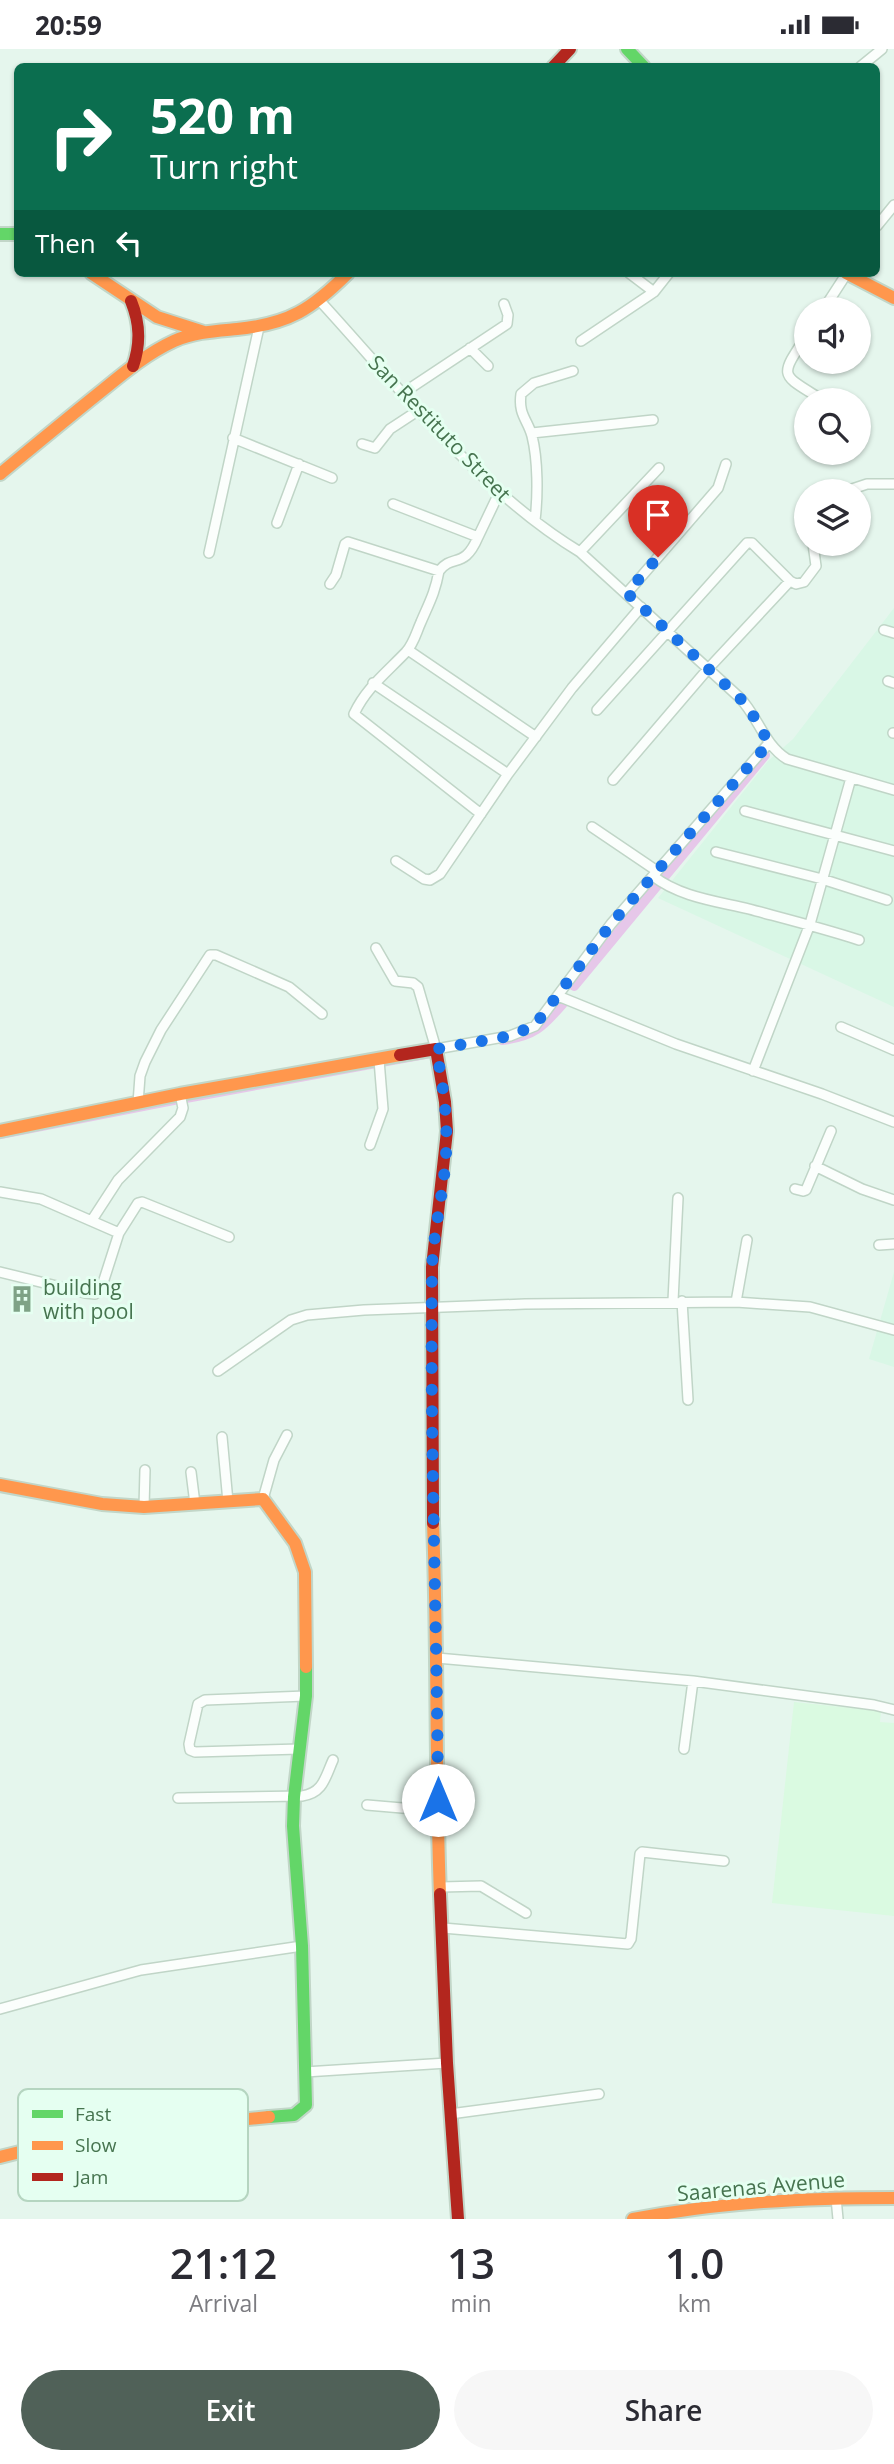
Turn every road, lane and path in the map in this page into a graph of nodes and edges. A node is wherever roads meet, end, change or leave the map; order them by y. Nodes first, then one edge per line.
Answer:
1 (570, 49) edge
2 (627, 49) edge
3 (882, 49) edge
4 (557, 63) edge
5 (639, 63) edge
6 (865, 63) edge
7 (894, 205) edge
8 (880, 222) edge
9 (97, 277) edge
10 (344, 277) edge
11 (634, 277) edge
12 (666, 277) edge
13 (844, 277) edge
14 (855, 277) edge
15 (654, 292) junction
16 (831, 297) edge
17 (894, 298) edge
18 (131, 301) junction
19 (320, 301) junction
20 (504, 305) dead end
21 (258, 327) junction
22 (205, 332) junction
23 (581, 341) dead end
24 (470, 348) junction
25 (794, 354) edge
26 (133, 366) junction
27 (488, 366) dead end
28 (573, 371) dead end
29 (803, 388) edge
30 (403, 393) junction
31 (418, 410) junction
32 (653, 420) dead end
33 (532, 433) junction
34 (233, 438) junction
35 (362, 444) dead end
36 (299, 464) junction
37 (726, 464) dead end
38 (659, 468) dead end
39 (0, 474) edge
40 (332, 478) dead end
41 (871, 484) edge
42 (894, 484) edge
43 (499, 493) junction
44 (393, 504) dead end
45 (535, 520) junction
46 (277, 523) dead end
47 (478, 537) junction
48 (580, 552) junction
49 (209, 553) dead end
50 (815, 556) edge
51 (439, 571) junction
52 (790, 581) junction
53 (330, 584) dead end
54 (627, 593) junction
55 (640, 607) junction
56 (884, 630) dead end
57 (667, 632) junction
58 (894, 633) edge
59 (408, 650) junction
60 (707, 670) junction
61 (373, 683) junction
62 (597, 710) dead end
63 (536, 737) junction
64 (769, 743) junction
65 (508, 774) junction
66 (851, 778) junction
67 (613, 780) dead end
68 (894, 790) edge
69 (745, 811) dead end
70 (481, 814) junction
71 (592, 827) dead end
72 (835, 835) junction
73 (894, 851) edge
74 (716, 852) dead end
75 (396, 861) dead end
76 (657, 877) junction
77 (822, 879) junction
78 (887, 900) dead end
79 (810, 924) junction
80 (859, 940) dead end
81 (376, 948) dead end
82 (558, 996) junction
83 (322, 1014) dead end
84 (841, 1027) dead end
85 (436, 1049) junction
86 (894, 1050) edge
87 (380, 1065) junction
88 (753, 1071) junction
89 (181, 1101) junction
90 (138, 1103) junction
91 (894, 1122) edge
92 (0, 1131) edge
93 (831, 1131) dead end
94 (370, 1146) dead end
95 (815, 1166) junction
96 (795, 1189) dead end
97 (0, 1192) edge
98 (678, 1198) dead end
99 (894, 1200) edge
100 (92, 1220) junction
101 (119, 1233) junction
102 (229, 1237) dead end
103 (747, 1240) dead end
104 (894, 1244) edge
105 (879, 1245) dead end
106 (0, 1272) edge
107 (678, 1301) junction
108 (736, 1302) junction
109 (433, 1308) junction
110 (894, 1330) edge
111 (218, 1371) dead end
112 (688, 1400) dead end
113 (287, 1435) dead end
114 (222, 1437) dead end
115 (145, 1470) dead end
116 (191, 1472) dead end
117 (0, 1485) edge
118 (264, 1499) junction
119 (228, 1502) junction
120 (195, 1504) junction
121 (144, 1507) junction
122 (437, 1658) junction
123 (693, 1681) junction
124 (306, 1696) junction
125 (894, 1710) edge
126 (300, 1749) junction
127 (684, 1749) dead end
128 (332, 1760) dead end
129 (294, 1797) junction
130 (178, 1798) dead end
131 (367, 1805) dead end
132 (437, 1811) junction
133 (724, 1861) dead end
134 (441, 1887) junction
135 (526, 1913) dead end
136 (443, 1928) junction
137 (302, 1946) junction
138 (0, 2009) edge
139 (447, 2063) junction
140 (305, 2072) junction
141 (599, 2094) dead end
142 (450, 2114) junction
143 (248, 2119) edge
144 (18, 2152) edge
145 (0, 2157) edge
146 (836, 2198) junction
147 (894, 2198) edge
148 (647, 2217) edge
149 (458, 2219) edge
150 (632, 2219) edge
151 (838, 2219) edge

1 - 4 street
2 - 5 street
3 - 6 street
7 - 8 street
9 - 18 street
10 - 19 street
11 - 15 street
12 - 15 street
13 - 16 street
14 - 17 street
15 - 23 street
18 - 22 street
18 - 26 street
19 - 21 street
19 - 30 street, San Restituto Street
20 - 24 street
21 - 22 street
21 - 34 street
22 - 26 street
24 - 27 street
24 - 30 street
25 - 29 street
26 - 39 street
28 - 33 street
30 - 31 street, San Restituto Street
31 - 35 street
31 - 43 street, San Restituto Street
32 - 33 street
33 - 45 street
34 - 36 street
34 - 49 street
36 - 40 street
36 - 46 street
37 - 54 street
38 - 48 street
41 - 42 street
43 - 45 street, San Restituto Street
43 - 47 street
44 - 47 street
45 - 48 street, San Restituto Street
47 - 51 street
48 - 54 street, San Restituto Street
50 - 52 street
51 - 53 street
51 - 59 street
52 - 57 street
52 - 60 street
54 - 55 street, San Restituto Street
55 - 57 street, San Restituto Street
55 - 63 street
56 - 58 street
57 - 60 street, San Restituto Street
57 - 62 street
59 - 61 street
59 - 63 street
60 - 64 street, San Restituto Street
60 - 67 street
61 - 65 street
61 - 70 street
63 - 65 street
64 - 66 street, San Restituto Street
64 - 76 street
65 - 70 street
66 - 68 street, San Restituto Street
66 - 72 street
69 - 72 street
70 - 75 street
71 - 76 street
72 - 73 street
72 - 77 street
74 - 77 street
76 - 79 street
76 - 82 street
77 - 78 street
77 - 79 street
79 - 80 street
79 - 88 street
81 - 85 street
82 - 85 street
82 - 88 street
83 - 90 street
84 - 86 street
85 - 87 street
85 - 109 street
87 - 89 street
87 - 94 street
88 - 91 street
89 - 90 street
89 - 100 street
90 - 92 street
93 - 95 street
95 - 96 street
95 - 99 street
97 - 100 street
98 - 107 street
100 - 101 street
101 - 102 street
101 - 106 street
103 - 108 street
104 - 105 street
107 - 108 street
107 - 109 street
107 - 112 street
108 - 110 street
109 - 111 street
109 - 122 street
113 - 118 street
114 - 119 street
115 - 121 street
116 - 120 street
117 - 121 street
118 - 119 street
118 - 124 street
119 - 120 street
120 - 121 street
122 - 123 street
122 - 132 street
123 - 125 street
123 - 127 street
124 - 126 street
124 - 126 street
126 - 129 street
128 - 129 street
129 - 130 street
129 - 137 street
131 - 132 street
132 - 134 street
133 - 136 street
134 - 135 street
134 - 136 street
136 - 139 street
137 - 138 street
137 - 140 street
139 - 140 street
139 - 142 street
140 - 143 street
141 - 142 street
142 - 149 street
144 - 145 street
146 - 147 street, Saarenas Avenue
146 - 148 street, Saarenas Avenue
146 - 151 street
148 - 150 street, Saarenas Avenue

